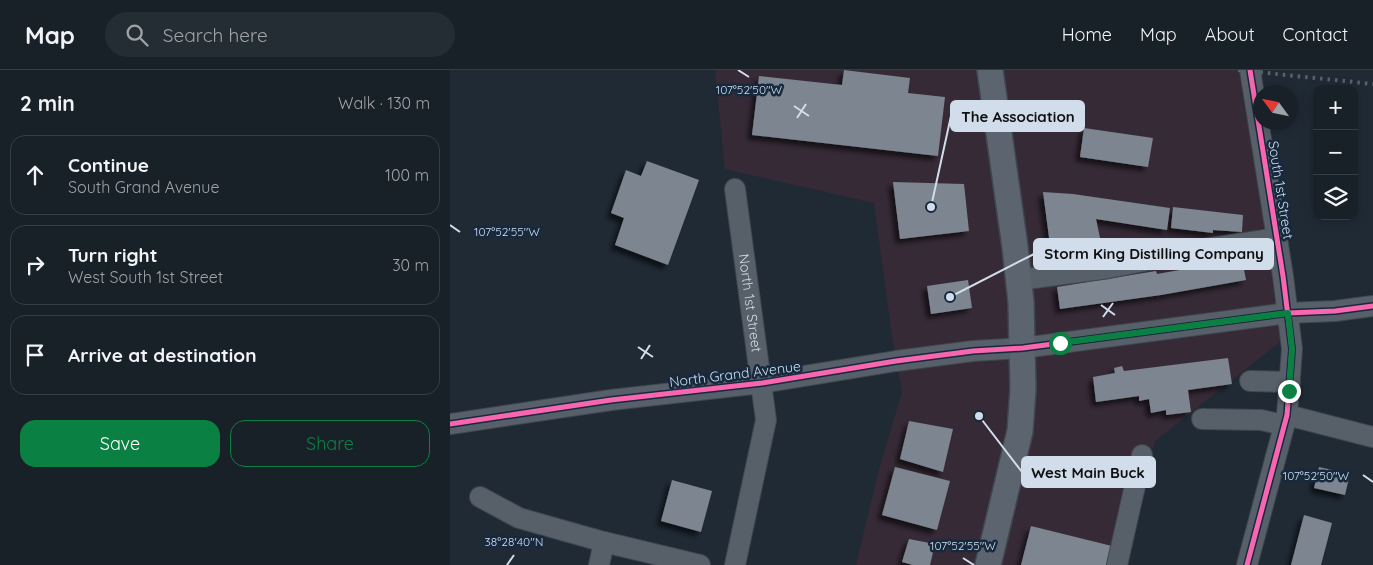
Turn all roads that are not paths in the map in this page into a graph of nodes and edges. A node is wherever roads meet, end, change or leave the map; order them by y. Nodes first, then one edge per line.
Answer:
1 (990, 70) edge
2 (1250, 70) edge
3 (735, 189) dead end
4 (1277, 238) junction
5 (1019, 280) junction
6 (1373, 306) edge
7 (1288, 313) junction
8 (1023, 348) junction
9 (1250, 381) dead end
10 (1290, 382) junction
11 (762, 383) junction
12 (1202, 419) dead end
13 (1285, 420) junction
14 (450, 424) edge
15 (1373, 437) edge
16 (1142, 455) dead end
17 (480, 497) dead end
18 (604, 542) junction
19 (599, 565) edge
20 (700, 565) edge
21 (736, 565) edge
22 (988, 565) edge
23 (1117, 565) edge
24 (1247, 565) edge

1 - 5 main road
2 - 4 street, South 1st Street
3 - 11 street, North 1st Street
4 - 5 street
4 - 7 street, South 1st Street
5 - 8 main road
6 - 7 street, North Grand Avenue
7 - 8 street, North Grand Avenue
7 - 10 street, South 1st Street
8 - 11 street, North Grand Avenue
8 - 22 main road
9 - 10 street
10 - 13 street, South 1st Street
11 - 14 street, North Grand Avenue
11 - 21 street, North 1st Street
12 - 13 street
13 - 15 street
13 - 24 street, South 1st Street
16 - 23 street
17 - 18 street
18 - 19 street
18 - 20 street

